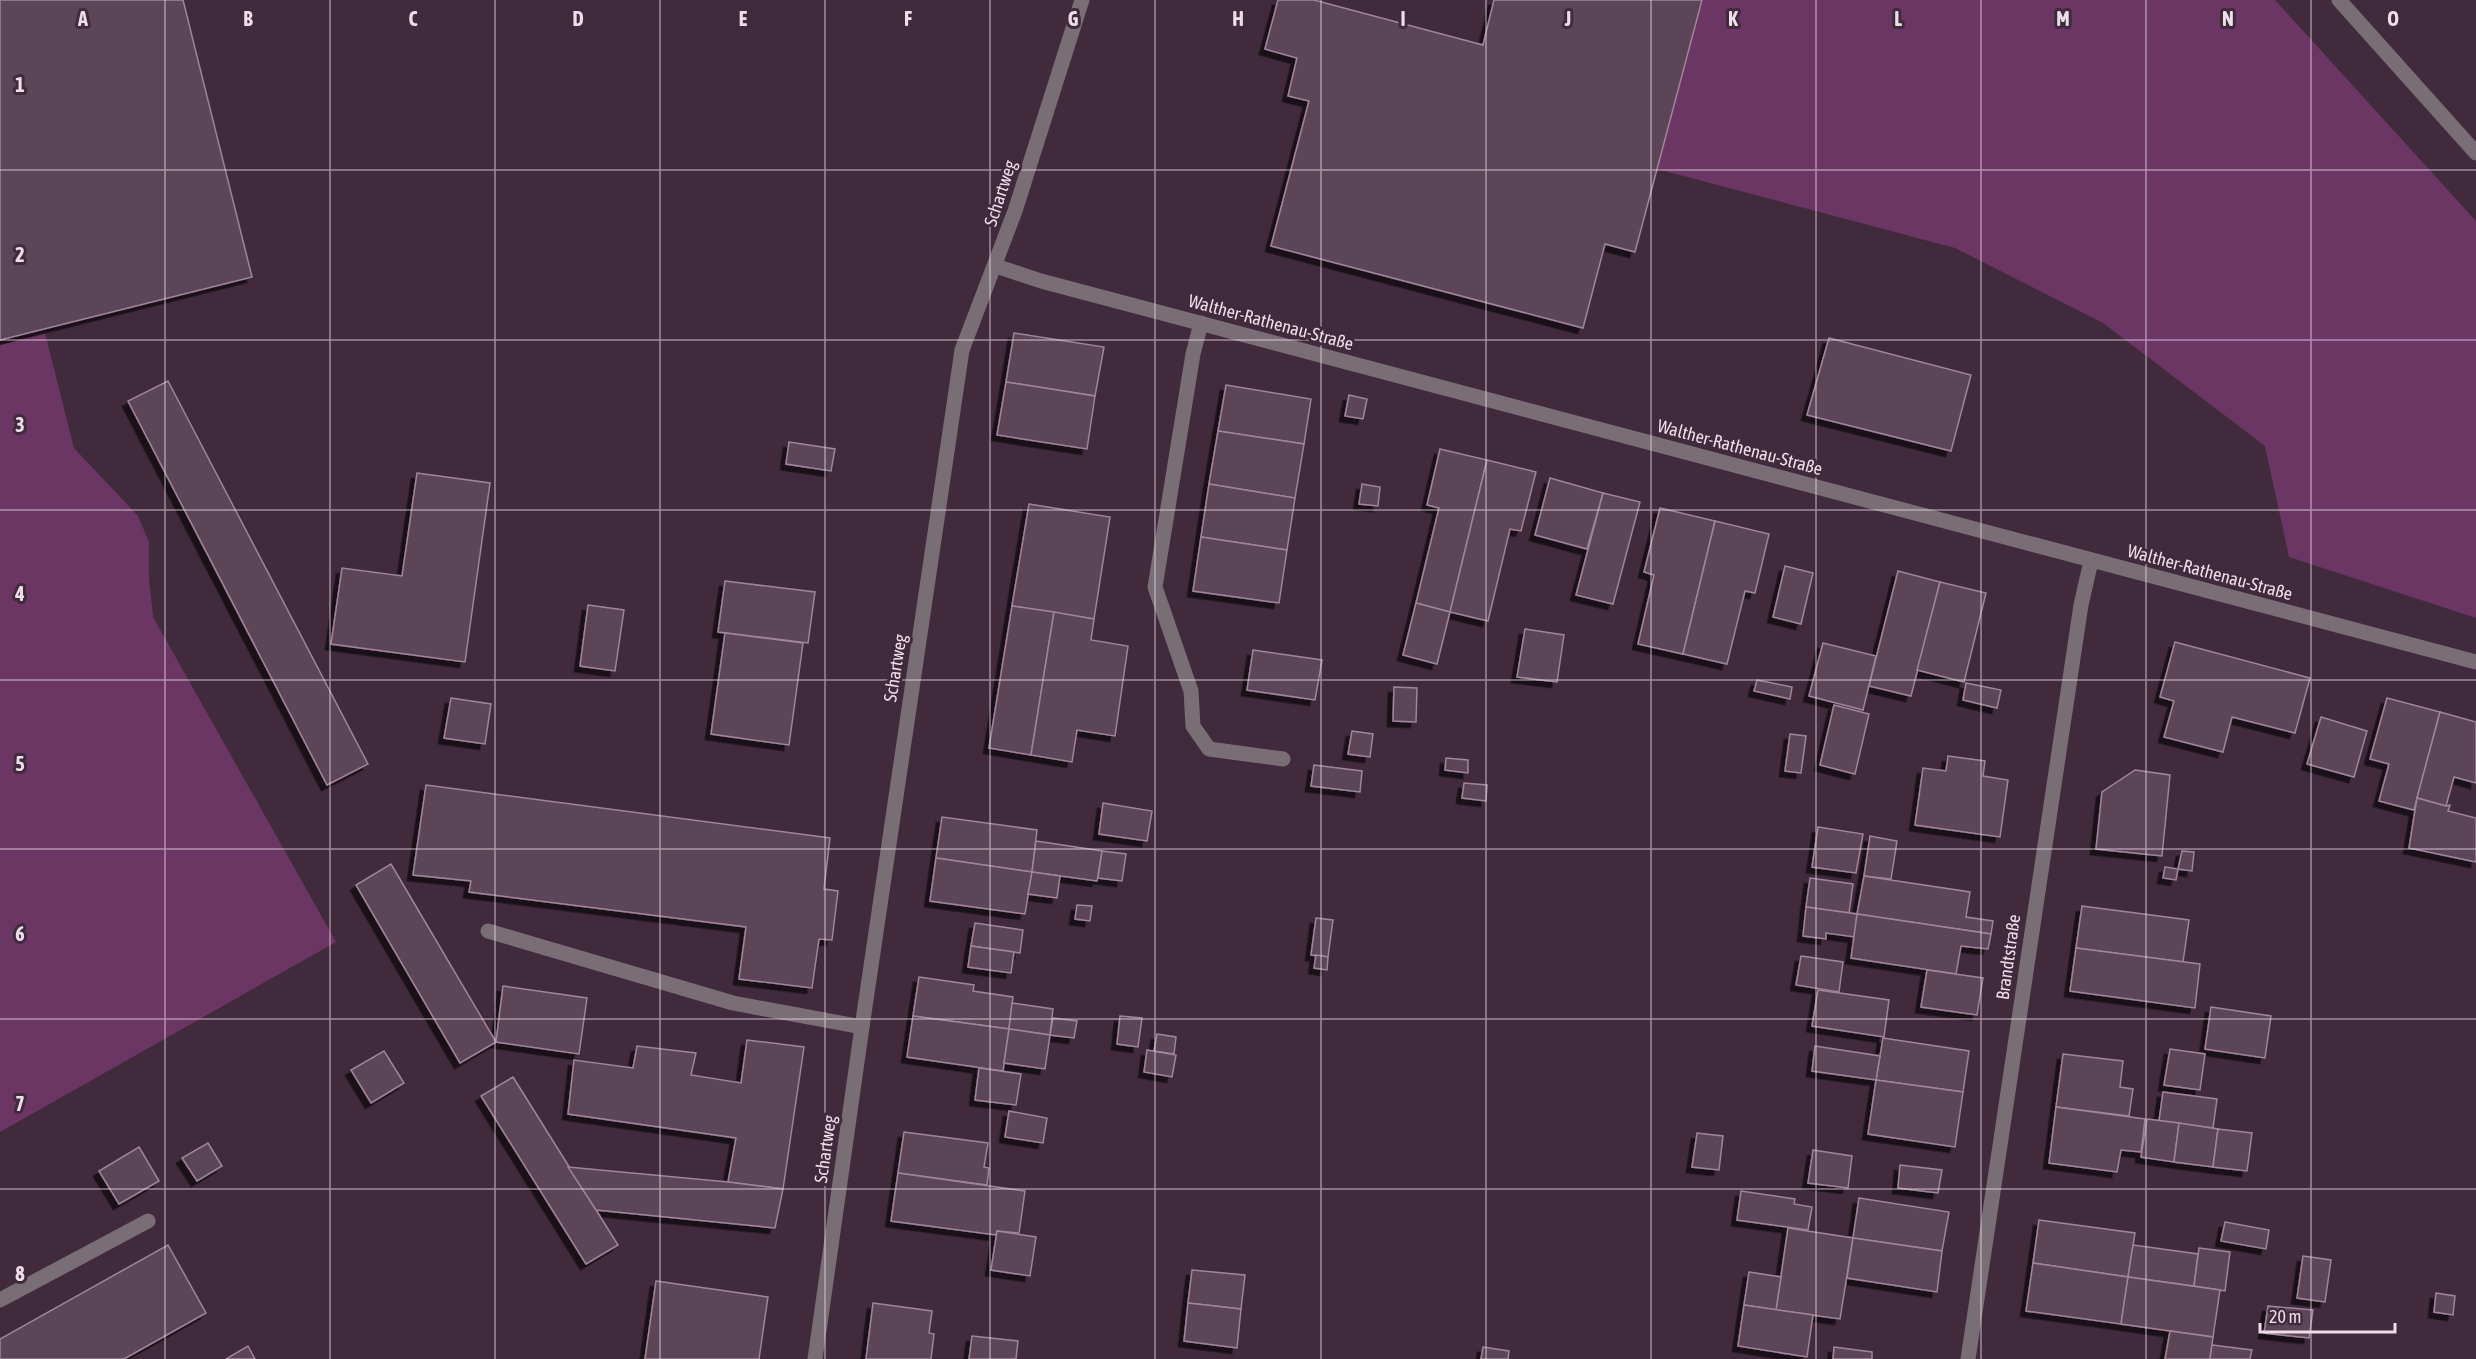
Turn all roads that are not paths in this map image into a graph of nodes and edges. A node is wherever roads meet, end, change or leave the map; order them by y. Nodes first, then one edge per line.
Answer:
1 (1082, 0) edge
2 (2339, 0) edge
3 (2476, 153) edge
4 (996, 266) junction
5 (1201, 323) junction
6 (2091, 561) junction
7 (2476, 662) edge
8 (1283, 759) dead end
9 (488, 931) dead end
10 (861, 1027) junction
11 (148, 1221) dead end
12 (0, 1300) edge
13 (815, 1359) edge
14 (1968, 1359) edge

1 - 4 street, Schartweg
2 - 3 street
4 - 5 street, Walther-Rathenau-Straße
4 - 10 street, Schartweg
5 - 6 street, Walther-Rathenau-Straße
5 - 8 street
6 - 7 street, Walther-Rathenau-Straße
6 - 14 street, Brandtstraße
9 - 10 street
10 - 13 street, Schartweg
11 - 12 street

